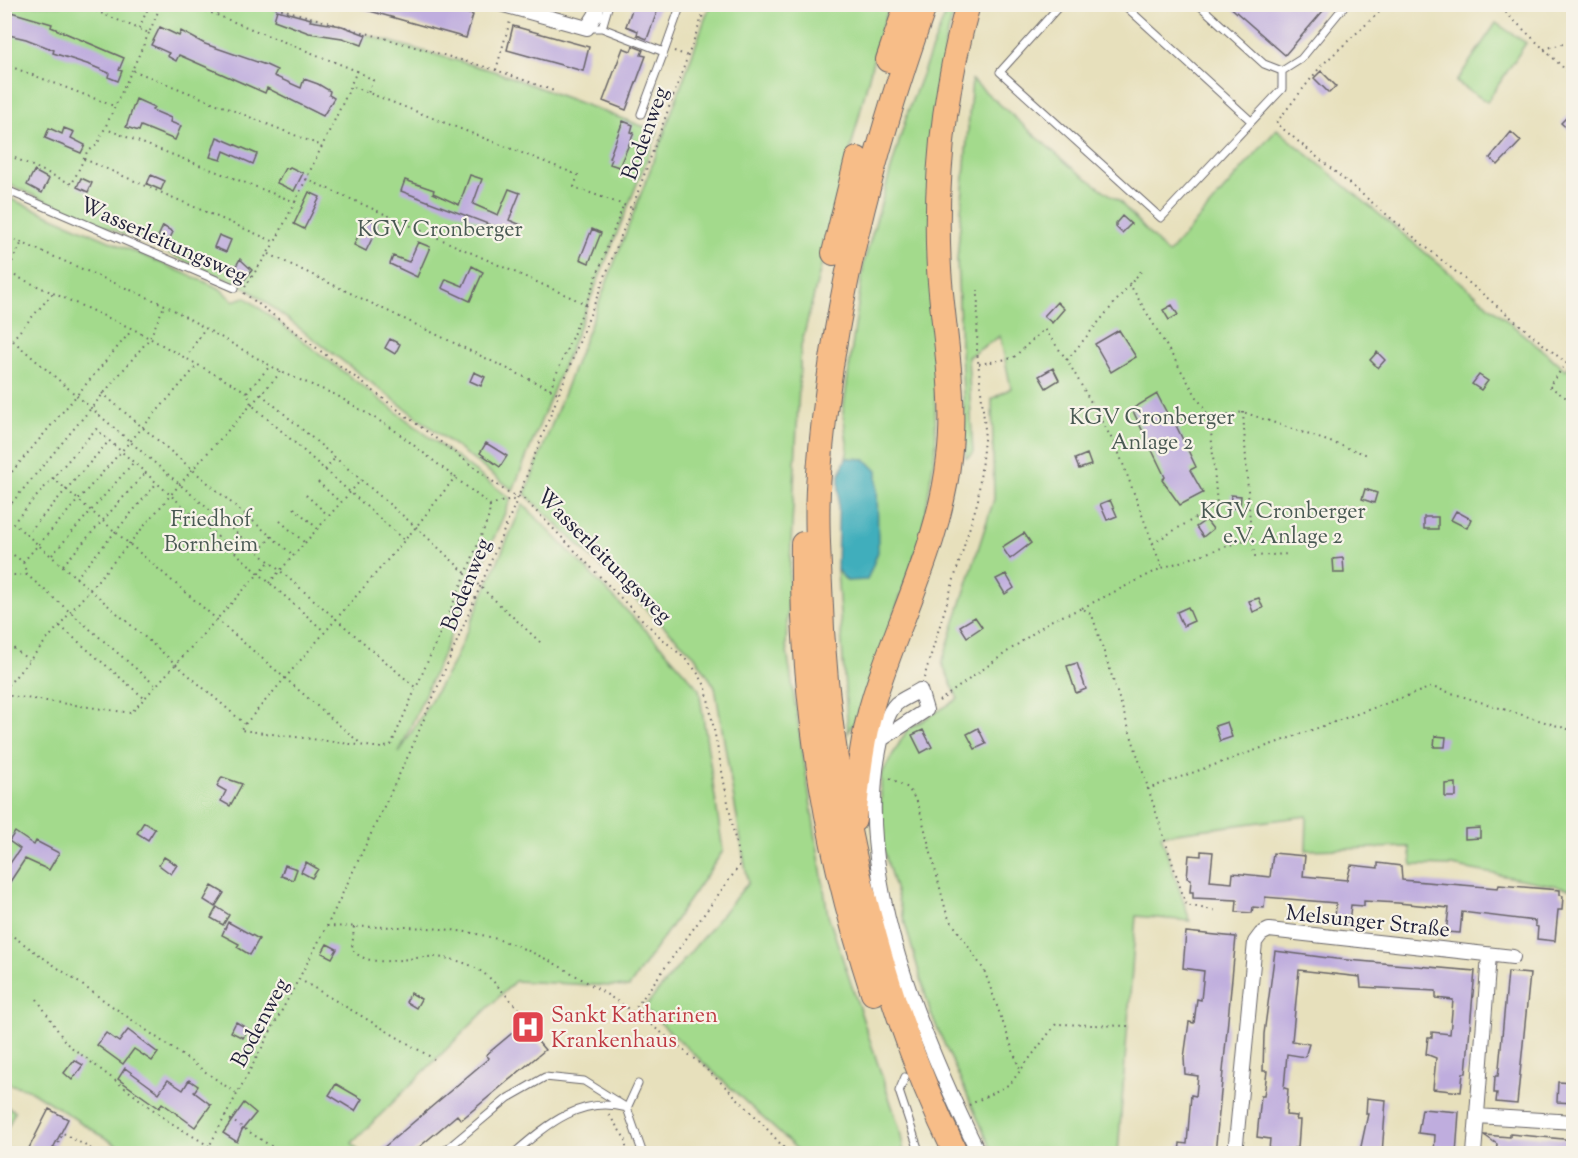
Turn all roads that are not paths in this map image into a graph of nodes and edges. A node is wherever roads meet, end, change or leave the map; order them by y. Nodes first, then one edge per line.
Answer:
1 (597, 4) edge
2 (609, 4) edge
3 (681, 4) edge
4 (907, 4) edge
5 (925, 4) edge
6 (968, 4) edge
7 (1061, 4) edge
8 (1123, 4) edge
9 (1198, 4) edge
10 (1346, 4) edge
11 (507, 6) edge
12 (587, 28) junction
13 (602, 28) junction
14 (664, 52) junction
15 (1282, 71) junction
16 (641, 114) dead end
17 (1250, 120) junction
18 (4, 189) edge
19 (238, 289) road end
20 (882, 739) junction
21 (852, 846) junction
22 (1489, 955) junction
23 (1514, 957) dead end
24 (905, 1077) junction
25 (638, 1084) dead end
26 (627, 1108) junction
27 (1477, 1116) junction
28 (1574, 1122) edge
29 (441, 1154) edge
30 (513, 1154) edge
31 (643, 1154) edge
32 (920, 1154) edge
33 (939, 1154) edge
34 (956, 1154) edge
35 (979, 1154) edge
36 (1235, 1154) edge
37 (1474, 1154) edge

1 - 12 street
2 - 13 lane
3 - 14 lane
4 - 24 highway
5 - 21 highway
6 - 21 highway
7 - 17 lane
8 - 17 lane
9 - 15 lane
10 - 15 lane
11 - 12 street
12 - 13 lane
13 - 14 lane
14 - 16 lane
15 - 17 lane
18 - 19 lane, Wasserleitungsweg
20 - 20 street
20 - 35 street
21 - 34 highway
22 - 23 street, Melsunger Straße
22 - 27 street
22 - 36 street, Melsunger Straße
24 - 32 lane
24 - 33 highway
25 - 26 lane
26 - 29 lane
26 - 30 lane
26 - 31 lane
27 - 28 street
27 - 37 street

